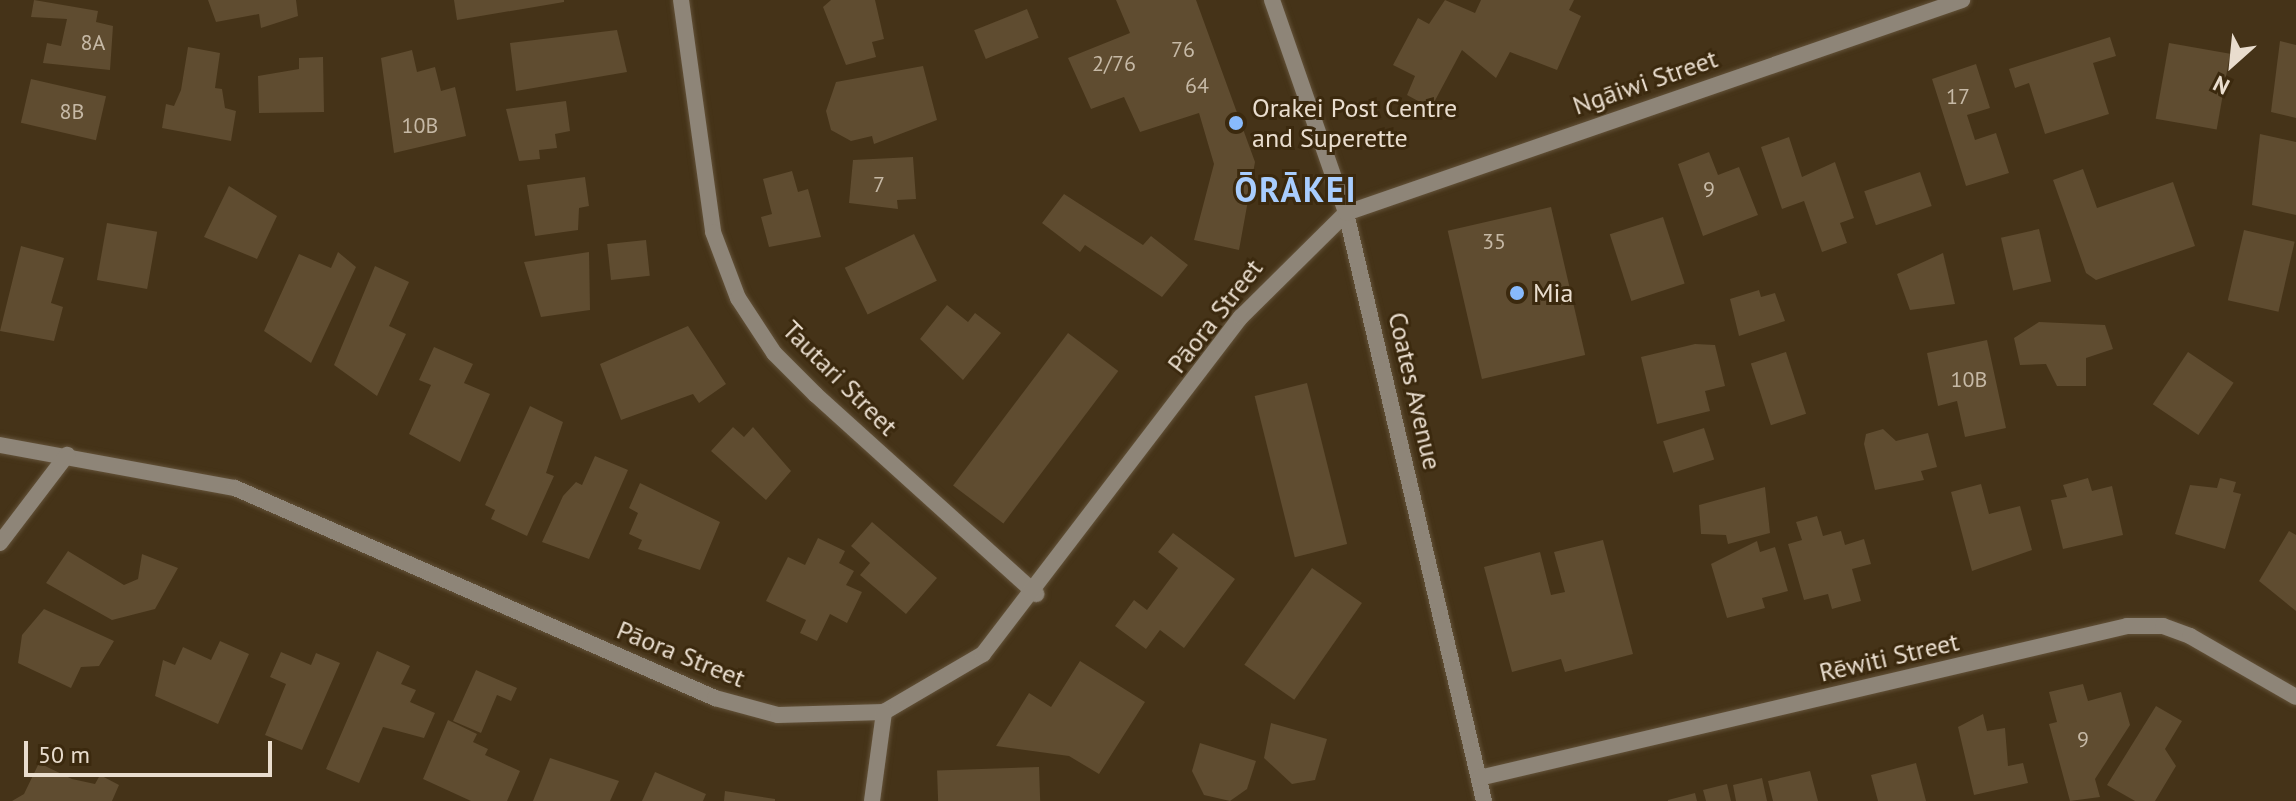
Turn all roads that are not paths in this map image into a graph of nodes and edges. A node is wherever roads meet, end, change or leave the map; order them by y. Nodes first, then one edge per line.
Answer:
1 (681, 0) edge
2 (1272, 0) edge
3 (1962, 0) edge
4 (1346, 213) junction
5 (0, 445) edge
6 (67, 455) junction
7 (0, 543) edge
8 (1036, 594) junction
9 (2296, 697) edge
10 (884, 712) junction
11 (1479, 778) junction
12 (872, 801) edge
13 (1484, 801) edge

1 - 8 street, Tautari Street
2 - 4 street, Coates Avenue
3 - 4 street, Ngāiwi Street
4 - 8 street, Pāora Street
4 - 11 street, Coates Avenue
5 - 6 street, Pāora Street
6 - 7 street
6 - 10 street, Pāora Street
8 - 10 street, Pāora Street
9 - 11 street, Rēwiti Street
10 - 12 street
11 - 13 street, Coates Avenue

